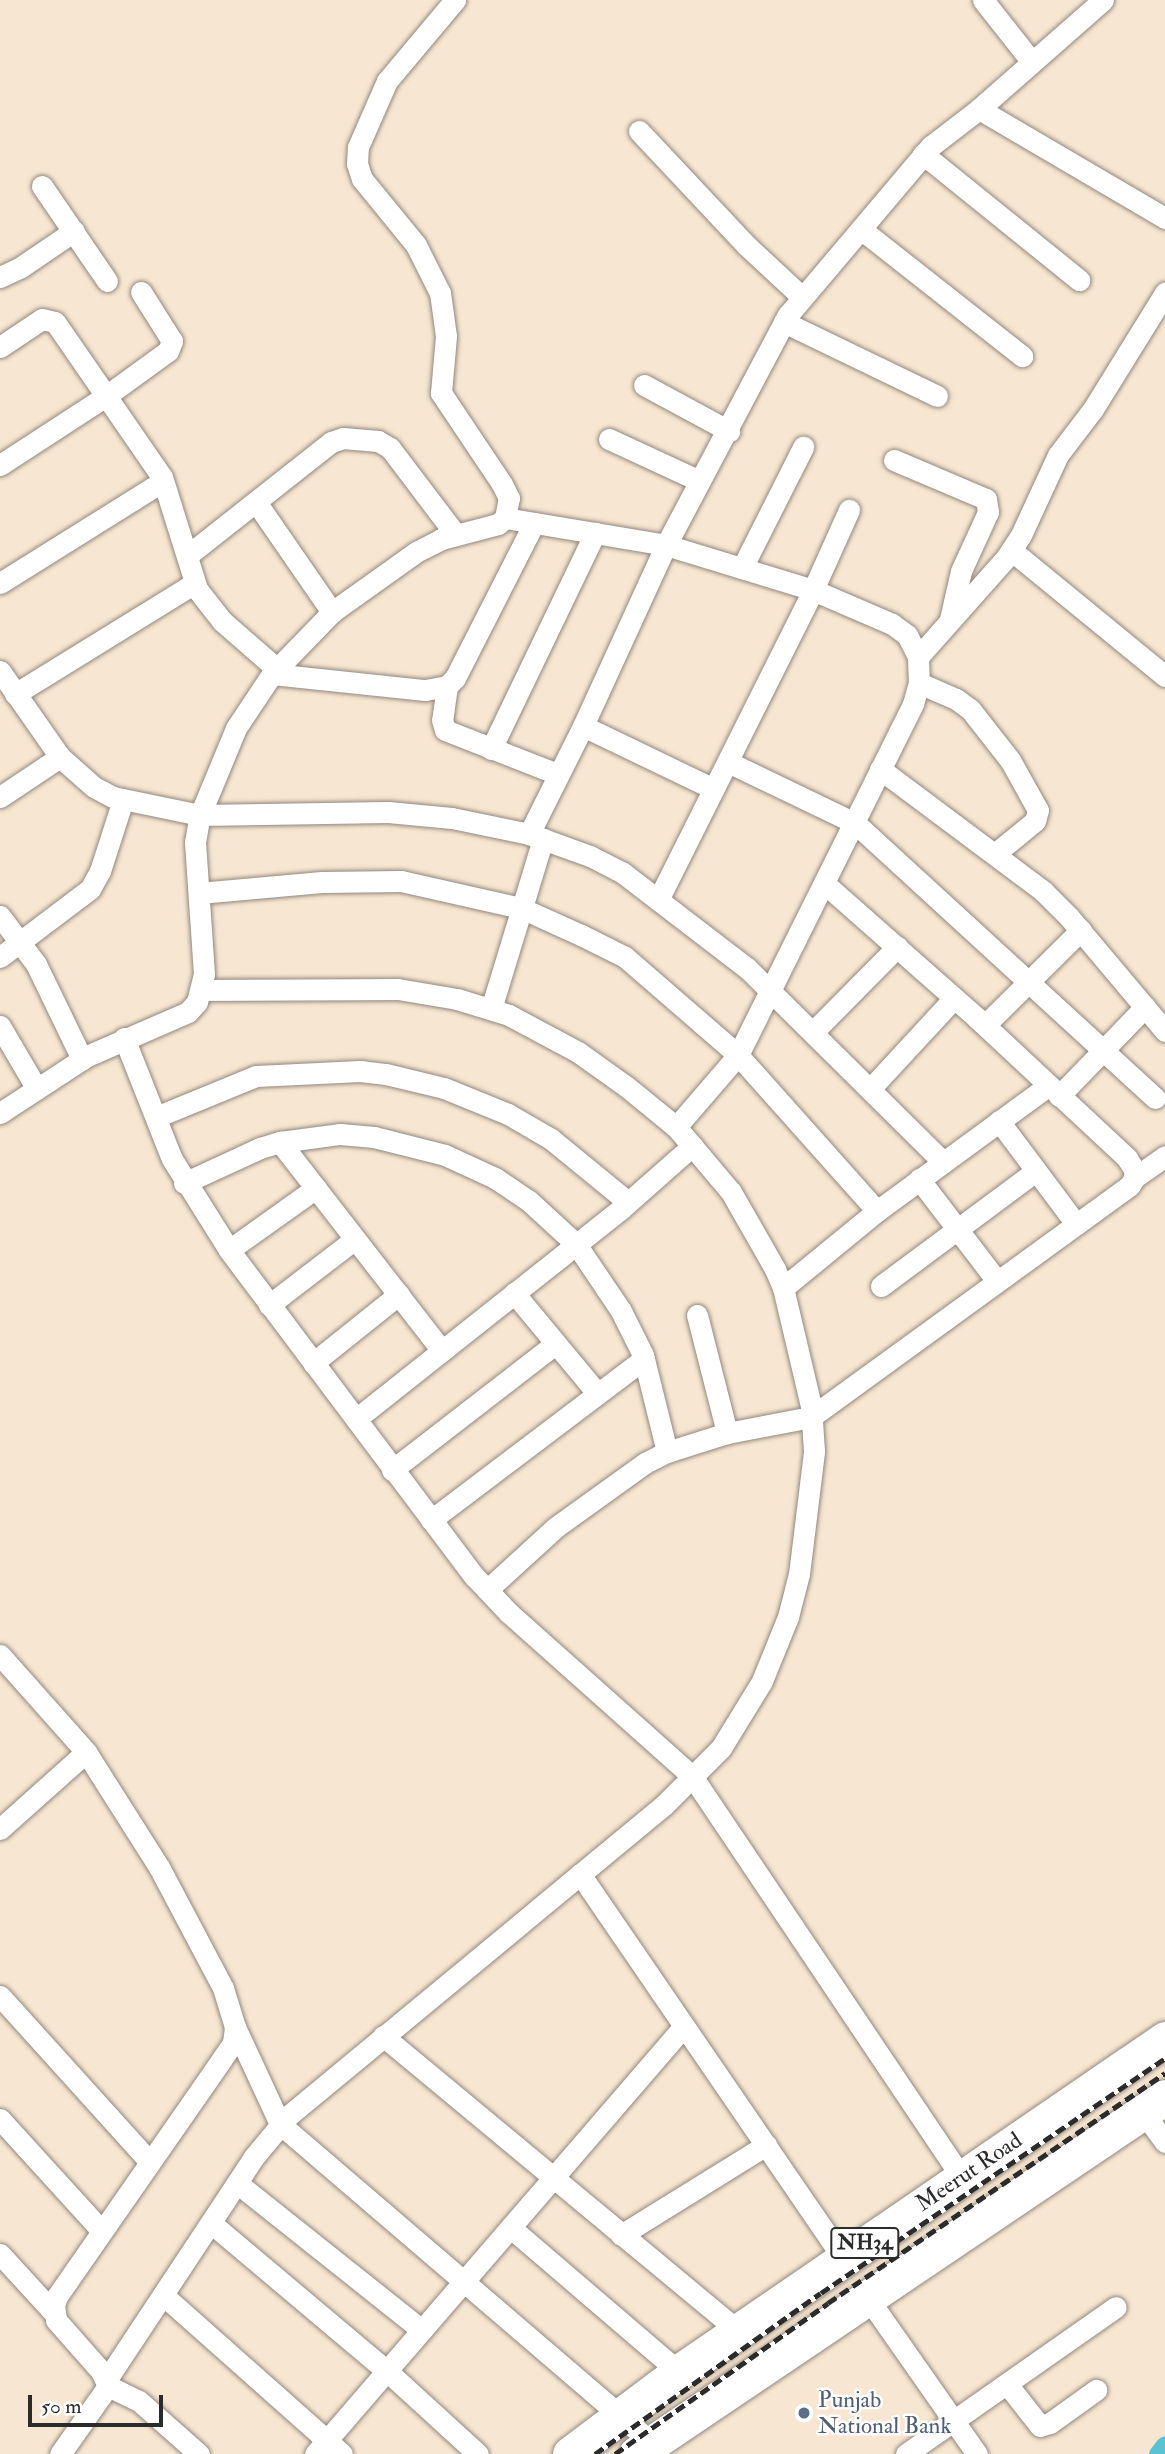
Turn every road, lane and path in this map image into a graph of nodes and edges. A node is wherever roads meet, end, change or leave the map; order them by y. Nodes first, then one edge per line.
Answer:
1 (455, 0) edge
2 (983, 0) edge
3 (1103, 0) edge
4 (1032, 62) junction
5 (979, 109) junction
6 (639, 131) dead end
7 (923, 155) junction
8 (42, 186) dead end
9 (1165, 218) edge
10 (74, 230) junction
11 (862, 230) junction
12 (0, 277) edge
13 (1079, 280) dead end
14 (107, 281) dead end
15 (141, 292) dead end
16 (1165, 293) edge
17 (802, 297) junction
18 (784, 322) junction
19 (0, 347) edge
20 (1022, 355) dead end
21 (644, 385) dead end
22 (106, 396) junction
23 (937, 396) dead end
24 (729, 431) junction
25 (609, 439) dead end
26 (803, 447) dead end
27 (894, 460) dead end
28 (0, 465) edge
29 (163, 481) junction
30 (700, 481) junction
31 (256, 502) junction
32 (849, 510) dead end
33 (505, 518) junction
34 (534, 523) junction
35 (595, 533) junction
36 (456, 535) junction
37 (666, 545) junction
38 (1012, 550) junction
39 (188, 555) junction
40 (742, 568) junction
41 (0, 583) edge
42 (195, 583) junction
43 (813, 590) junction
44 (332, 612) junction
45 (950, 621) junction
46 (918, 657) junction
47 (0, 671) edge
48 (275, 671) junction
49 (1165, 676) edge
50 (919, 683) junction
51 (447, 686) junction
52 (15, 694) junction
53 (583, 726) junction
54 (491, 749) junction
55 (60, 757) junction
56 (727, 762) junction
57 (880, 769) junction
58 (557, 775) junction
59 (714, 789) junction
60 (0, 797) edge
61 (123, 800) junction
62 (200, 815) junction
63 (855, 823) junction
64 (536, 836) junction
65 (996, 853) junction
66 (824, 883) junction
67 (199, 893) junction
68 (658, 900) junction
69 (521, 908) junction
70 (0, 916) edge
71 (1081, 930) junction
72 (21, 942) junction
73 (897, 947) junction
74 (0, 957) edge
75 (1028, 982) junction
76 (202, 989) junction
77 (771, 991) junction
78 (954, 998) junction
79 (1145, 1007) junction
80 (491, 1009) junction
81 (985, 1025) junction
82 (0, 1026) edge
83 (1165, 1031) edge
84 (813, 1032) junction
85 (124, 1038) junction
86 (1103, 1050) junction
87 (738, 1055) junction
88 (82, 1059) junction
89 (871, 1088) junction
90 (37, 1089) junction
91 (1054, 1091) junction
92 (1155, 1098) dead end
93 (0, 1112) edge
94 (156, 1117) junction
95 (999, 1121) junction
96 (676, 1127) junction
97 (280, 1142) junction
98 (692, 1146) junction
99 (1165, 1156) edge
100 (943, 1162) junction
101 (1036, 1171) junction
102 (1134, 1178) junction
103 (919, 1179) junction
104 (184, 1183) junction
105 (316, 1188) junction
106 (628, 1202) junction
107 (877, 1211) junction
108 (1076, 1224) junction
109 (959, 1230) junction
110 (355, 1239) junction
111 (576, 1244) junction
112 (229, 1250) junction
113 (998, 1281) junction
114 (881, 1286) dead end
115 (783, 1288) junction
116 (514, 1293) junction
117 (399, 1294) junction
118 (269, 1305) junction
119 (697, 1315) dead end
120 (554, 1345) junction
121 (442, 1350) junction
122 (644, 1359) junction
123 (313, 1363) junction
124 (598, 1394) junction
125 (811, 1417) junction
126 (356, 1419) junction
127 (727, 1433) junction
128 (667, 1452) junction
129 (392, 1470) junction
130 (431, 1520) junction
131 (487, 1590) junction
132 (0, 1655) edge
133 (86, 1752) junction
134 (692, 1776) junction
135 (0, 1829) edge
136 (580, 1874) junction
137 (0, 1996) edge
138 (684, 2026) junction
139 (235, 2027) junction
140 (383, 2036) junction
141 (1165, 2039) edge
142 (1154, 2104) edge
143 (0, 2119) edge
144 (281, 2124) junction
145 (1165, 2142) edge
146 (766, 2145) junction
147 (149, 2161) junction
148 (961, 2176) junction
149 (554, 2178) junction
150 (237, 2183) junction
151 (211, 2223) junction
152 (511, 2228) junction
153 (101, 2230) junction
154 (621, 2235) junction
155 (0, 2255) edge
156 (843, 2258) junction
157 (464, 2282) junction
158 (163, 2295) junction
159 (867, 2297) junction
160 (1116, 2307) dead end
161 (54, 2313) junction
162 (422, 2330) junction
163 (739, 2332) junction
164 (387, 2371) junction
165 (679, 2372) junction
166 (107, 2383) junction
167 (1007, 2384) junction
168 (1096, 2390) dead end
169 (620, 2416) junction
170 (954, 2421) junction
171 (643, 2448) edge
172 (328, 2450) edge
173 (60, 2454) edge
174 (199, 2454) edge
175 (478, 2454) edge
176 (570, 2454) edge
177 (906, 2454) edge
178 (977, 2454) edge

1 - 33 street
2 - 4 street
3 - 4 street
4 - 5 street
5 - 7 street
5 - 9 street
6 - 17 street
7 - 11 street
7 - 13 street
8 - 10 street
10 - 12 street
10 - 14 street
11 - 17 street
11 - 20 street
15 - 22 street
16 - 38 street
17 - 18 street
18 - 23 street
18 - 24 street
19 - 22 street
21 - 24 street
22 - 28 street
22 - 29 street
24 - 30 street
25 - 30 street
26 - 40 street
27 - 45 street
29 - 39 street
29 - 41 street
30 - 37 street
31 - 36 street
31 - 39 street
31 - 44 street
32 - 43 street
33 - 34 street
33 - 36 street
34 - 35 street
34 - 51 street
35 - 37 street
35 - 54 street
36 - 44 street
37 - 40 street
37 - 53 street
38 - 45 street
38 - 49 street
39 - 42 street
40 - 43 street
42 - 48 street
42 - 52 street
43 - 46 street
43 - 56 street
44 - 48 street
45 - 46 street
46 - 50 street
47 - 52 street
48 - 51 street
48 - 62 street
50 - 57 street
50 - 65 street
51 - 54 street
52 - 55 street
53 - 58 street
53 - 59 street
54 - 58 street
55 - 60 street
55 - 61 street
56 - 59 street
56 - 63 street
57 - 63 street
57 - 65 street
58 - 64 street
59 - 68 street
61 - 62 street
61 - 72 street
62 - 64 street
62 - 67 street
63 - 66 street
63 - 75 street
64 - 68 street
64 - 69 street
65 - 71 street
66 - 73 street
66 - 77 street
67 - 69 street
67 - 76 street
68 - 77 street
69 - 80 street
69 - 87 street
70 - 72 street
71 - 75 street
71 - 79 street
72 - 74 street
72 - 88 street
73 - 78 street
73 - 84 street
75 - 81 street
75 - 86 street
76 - 80 street
76 - 85 street
77 - 84 street
77 - 87 street
78 - 81 street
78 - 89 street
79 - 83 street
79 - 86 street
80 - 96 street
81 - 91 street
82 - 90 street
84 - 89 street
85 - 88 street
85 - 94 street
86 - 91 street
86 - 92 street
87 - 96 street
87 - 107 street
88 - 90 street
89 - 100 street
90 - 93 street
91 - 95 street
91 - 102 street
94 - 104 street
94 - 106 street
95 - 100 street
95 - 101 street
96 - 98 street
97 - 104 street
97 - 105 street
97 - 111 street
98 - 106 street
98 - 115 street
99 - 102 street
100 - 103 street
101 - 108 street
101 - 109 street
102 - 108 street
103 - 107 street
103 - 109 street
104 - 112 street
105 - 110 street
105 - 112 street
106 - 111 street
107 - 115 street
108 - 113 street
109 - 113 street
109 - 114 street
110 - 117 street
110 - 118 street
111 - 116 street
111 - 122 street
112 - 118 street
113 - 125 street
115 - 125 street
116 - 120 street
116 - 121 street
117 - 121 street
117 - 123 street
118 - 123 street
119 - 127 street
120 - 124 street
120 - 129 street
121 - 126 street
122 - 124 street
122 - 128 street
123 - 126 street
124 - 130 street
125 - 127 street
125 - 134 street
126 - 129 street
127 - 128 street
128 - 131 street
129 - 130 street
130 - 131 street
131 - 134 street
132 - 133 street
133 - 135 street
133 - 139 street
134 - 136 street
134 - 148 street
136 - 138 street
136 - 140 street
137 - 147 street
138 - 146 street
138 - 149 street
139 - 144 street
139 - 147 street
140 - 144 street
140 - 149 street
141 - 148 highway, Meerut Road / NH34
142 - 145 street
142 - 159 highway, Meerut Road / NH34
143 - 153 street
144 - 150 street
144 - 157 street
146 - 154 street
146 - 156 street
147 - 153 street
148 - 156 highway, Meerut Road / NH34
149 - 152 street
149 - 154 street
150 - 151 street
150 - 162 street
151 - 158 street
151 - 164 street
152 - 157 street
152 - 165 street
153 - 161 street
154 - 163 street
155 - 161 street
156 - 163 highway, Meerut Road / NH34
157 - 162 street
157 - 169 street
158 - 166 street
158 - 172 street
159 - 170 street
159 - 171 highway, Meerut Road / NH34
160 - 167 street
161 - 166 street
162 - 164 street
163 - 165 highway, Meerut Road / NH34
164 - 172 street
164 - 175 street
165 - 169 highway, Meerut Road / NH34
166 - 173 street
166 - 174 street
167 - 168 street
167 - 170 street
169 - 171 street
169 - 176 highway, Meerut Road / NH34
170 - 177 street
170 - 178 street

